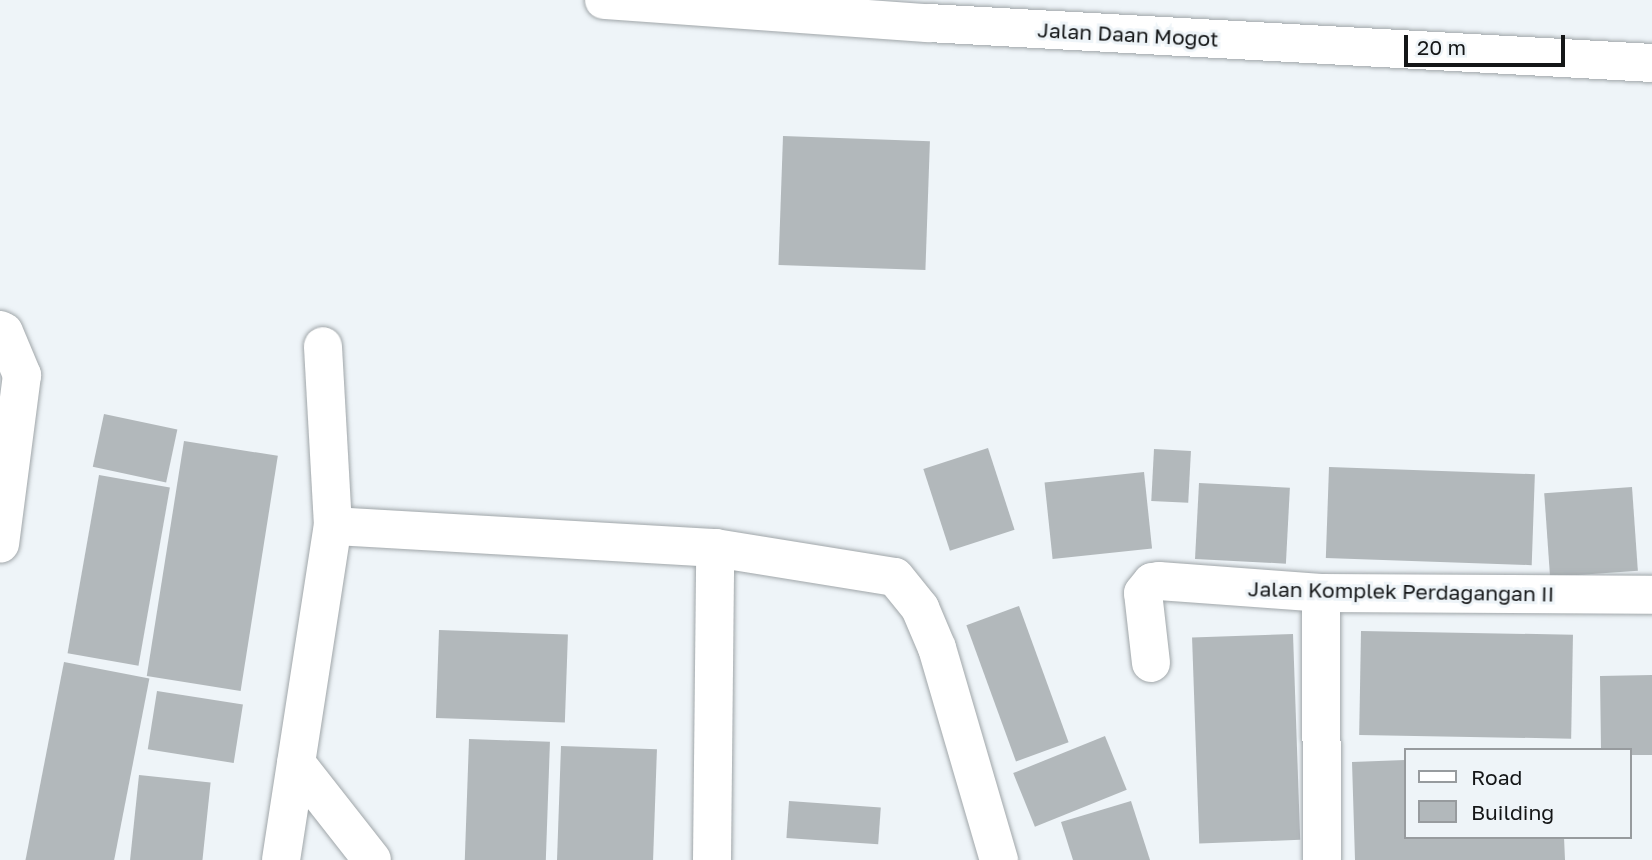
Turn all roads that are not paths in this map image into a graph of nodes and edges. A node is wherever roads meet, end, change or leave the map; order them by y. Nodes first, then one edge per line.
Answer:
1 (604, 0) edge
2 (822, 7) edge
3 (911, 11) edge
4 (1652, 63) edge
5 (0, 330) edge
6 (323, 346) dead end
7 (333, 526) junction
8 (0, 544) edge
9 (715, 548) junction
10 (1321, 593) junction
11 (1652, 595) edge
12 (1151, 663) dead end
13 (296, 763) junction
14 (281, 860) edge
15 (372, 860) edge
16 (712, 860) edge
17 (999, 860) edge
18 (1322, 860) edge

1 - 2 street, Jalan Daan Mogot
2 - 3 street, Jalan Daan Mogot
3 - 4 street, Jalan Daan Mogot
5 - 8 street
6 - 7 street
7 - 9 street
7 - 13 street
9 - 16 street
9 - 17 street
10 - 11 street, Jalan Komplek Perdagangan II
10 - 12 street, Jalan Komplek Perdagangan II
10 - 18 street
13 - 14 street
13 - 15 street

